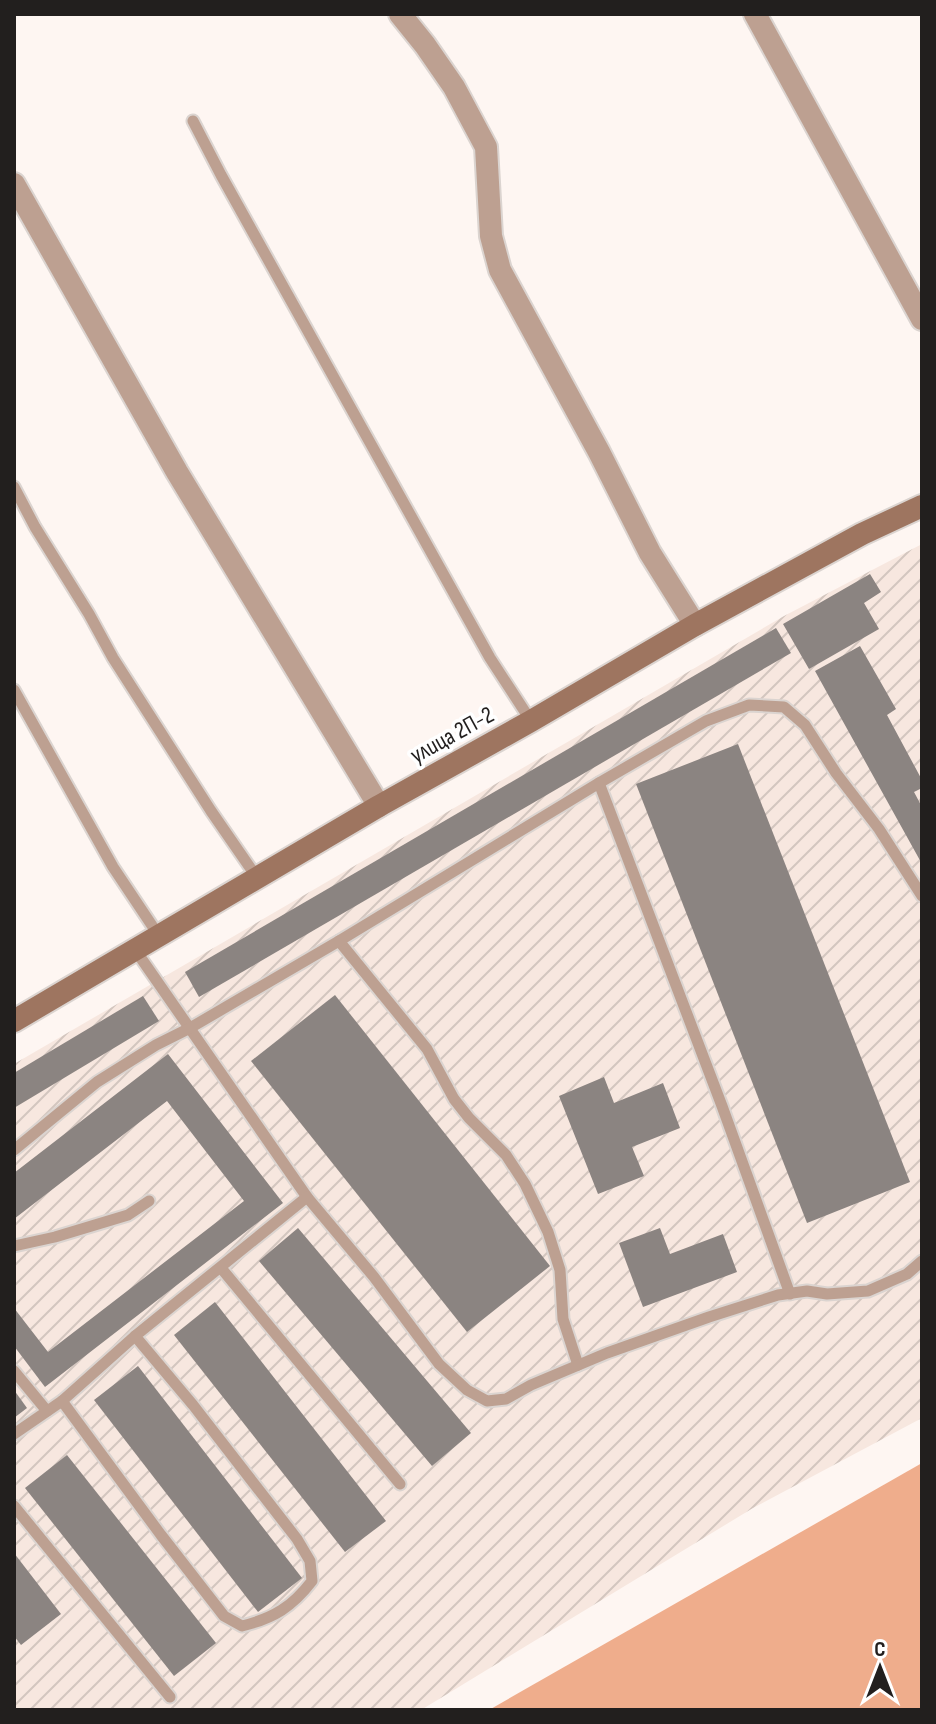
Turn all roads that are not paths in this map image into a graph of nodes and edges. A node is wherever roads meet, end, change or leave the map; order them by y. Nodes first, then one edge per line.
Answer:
1 (400, 14) edge
2 (755, 14) edge
3 (193, 121) dead end
4 (14, 184) edge
5 (922, 319) edge
6 (14, 487) edge
7 (922, 506) edge
8 (695, 625) junction
9 (14, 690) edge
10 (531, 721) junction
11 (599, 783) junction
12 (379, 806) junction
13 (258, 879) junction
14 (922, 896) edge
15 (159, 936) junction
16 (339, 941) junction
17 (136, 951) junction
18 (14, 1021) edge
19 (190, 1028) junction
20 (14, 1150) edge
21 (307, 1197) junction
22 (149, 1201) dead end
23 (14, 1246) edge
24 (922, 1261) edge
25 (221, 1268) junction
26 (790, 1294) junction
27 (135, 1336) junction
28 (578, 1365) junction
29 (14, 1371) edge
30 (62, 1401) junction
31 (47, 1411) junction
32 (14, 1434) edge
33 (400, 1484) dead end
34 (14, 1506) edge
35 (170, 1697) dead end

1 - 8 street
2 - 5 street
3 - 10 lane
4 - 12 street
6 - 13 lane
7 - 8 main road, улица 2П-2
8 - 10 main road, улица 2П-2
9 - 15 lane
10 - 12 main road, улица 2П-2
11 - 14 lane
11 - 16 lane
11 - 26 lane
12 - 13 main road, улица 2П-2
13 - 15 main road, улица 2П-2
15 - 17 main road, улица 2П-2
16 - 19 lane
16 - 28 lane
17 - 18 main road, улица 2П-2
17 - 19 lane
19 - 20 lane
19 - 21 lane
21 - 25 lane
21 - 28 lane
22 - 23 lane
24 - 26 lane
25 - 27 lane
25 - 33 lane
26 - 28 lane
27 - 30 lane
27 - 30 lane
29 - 31 lane
30 - 31 lane
31 - 32 lane
34 - 35 lane

